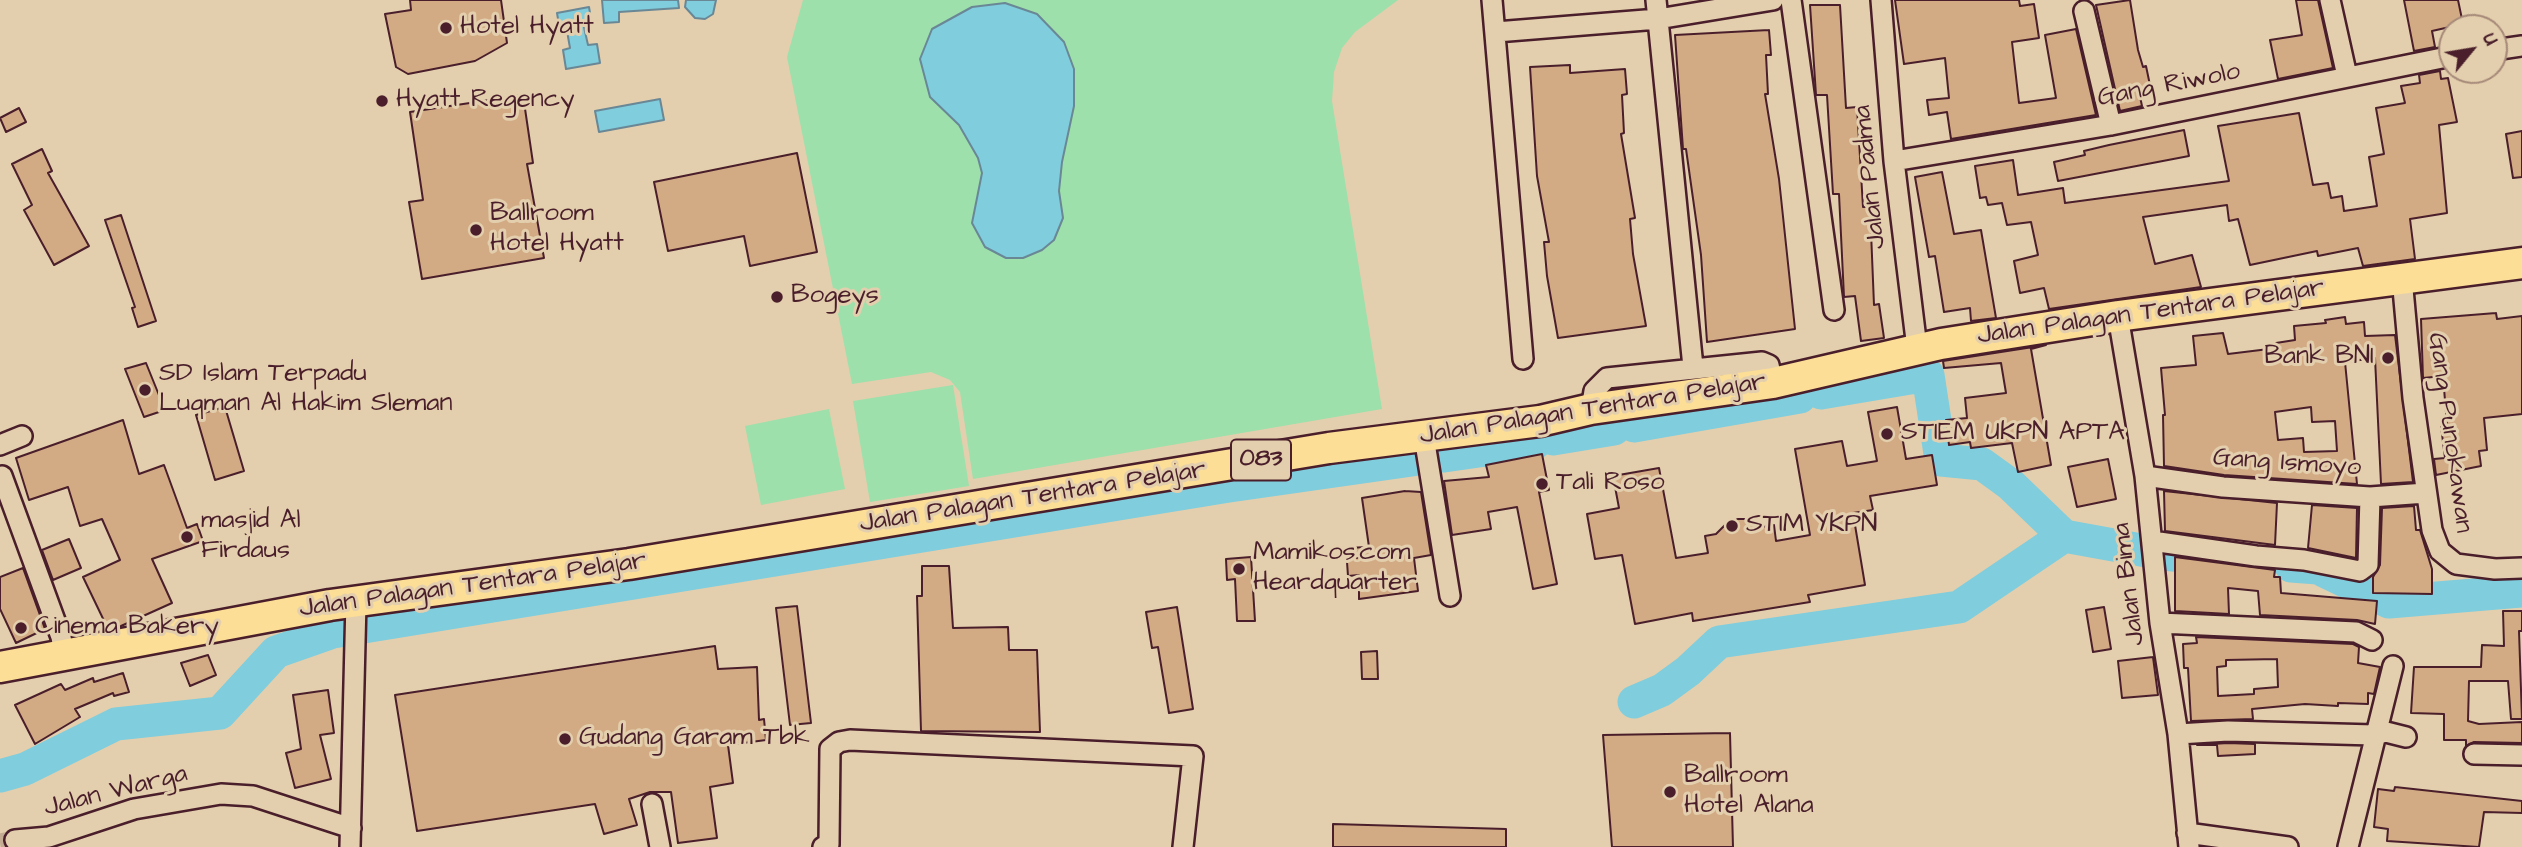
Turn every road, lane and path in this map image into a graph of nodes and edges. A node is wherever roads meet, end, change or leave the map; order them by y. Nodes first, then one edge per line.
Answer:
1 (1492, 0) edge
2 (1773, 0) edge
3 (1791, 0) edge
4 (1881, 0) edge
5 (2330, 0) edge
6 (1657, 9) edge
7 (2084, 11) dead end
8 (1496, 32) junction
9 (2438, 59) edge
10 (2347, 76) junction
11 (2111, 125) junction
12 (1894, 161) junction
13 (2522, 263) edge
14 (2402, 278) junction
15 (1834, 310) dead end
16 (2118, 316) junction
17 (1917, 348) junction
18 (1523, 359) dead end
19 (1693, 367) junction
20 (1773, 383) junction
21 (1591, 410) junction
22 (22, 436) dead end
23 (1424, 437) junction
24 (0, 445) edge
25 (2, 476) dead end
26 (2145, 476) junction
27 (2426, 493) junction
28 (2370, 497) junction
29 (2152, 548) junction
30 (2522, 568) edge
31 (1450, 596) dead end
32 (356, 610) junction
33 (2160, 623) junction
34 (2372, 640) dead end
35 (64, 655) junction
36 (2393, 666) dead end
37 (0, 667) edge
38 (2178, 734) junction
39 (2364, 734) junction
40 (2406, 737) dead end
41 (2474, 754) dead end
42 (2522, 755) edge
43 (652, 804) dead end
44 (350, 838) edge
45 (15, 839) dead end
46 (2188, 840) edge
47 (828, 846) edge
48 (660, 847) edge
49 (1183, 847) edge
50 (2288, 847) edge
51 (2348, 847) edge

1 - 8 street
2 - 6 street
3 - 15 street
4 - 12 street, Jalan Padma
5 - 10 street
6 - 8 street
6 - 19 street
7 - 11 street
8 - 18 street
9 - 10 street, Gang Riwolo
10 - 11 street, Gang Riwolo
11 - 12 street, Gang Riwolo
12 - 17 street, Jalan Padma
13 - 14 main road, Jalan Palagan Tentara Pelajar / 083
14 - 16 main road, Jalan Palagan Tentara Pelajar / 083
14 - 27 street, Gang Punokawan
16 - 17 main road, Jalan Palagan Tentara Pelajar / 083
16 - 26 street, Jalan Bima
17 - 20 main road, Jalan Palagan Tentara Pelajar / 083
19 - 20 street
19 - 21 street
20 - 21 main road, Jalan Palagan Tentara Pelajar / 083
21 - 23 main road, Jalan Palagan Tentara Pelajar / 083
22 - 24 street
23 - 31 street
23 - 32 main road, Jalan Palagan Tentara Pelajar / 083
25 - 35 street
26 - 28 street, Gang Ismoyo
26 - 29 street, Jalan Bima
27 - 28 street, Gang Ismoyo
27 - 30 street, Gang Punokawan
28 - 29 street
29 - 33 street, Jalan Bima
32 - 35 main road, Jalan Palagan Tentara Pelajar / 083
32 - 44 street
33 - 34 street
33 - 38 street, Jalan Bima
35 - 37 main road, Jalan Palagan Tentara Pelajar / 083
36 - 39 street
38 - 39 street
38 - 46 street, Jalan Bima
39 - 40 street
39 - 51 street
41 - 42 street
43 - 48 street
44 - 45 street, Jalan Warga
46 - 50 street
47 - 49 street

